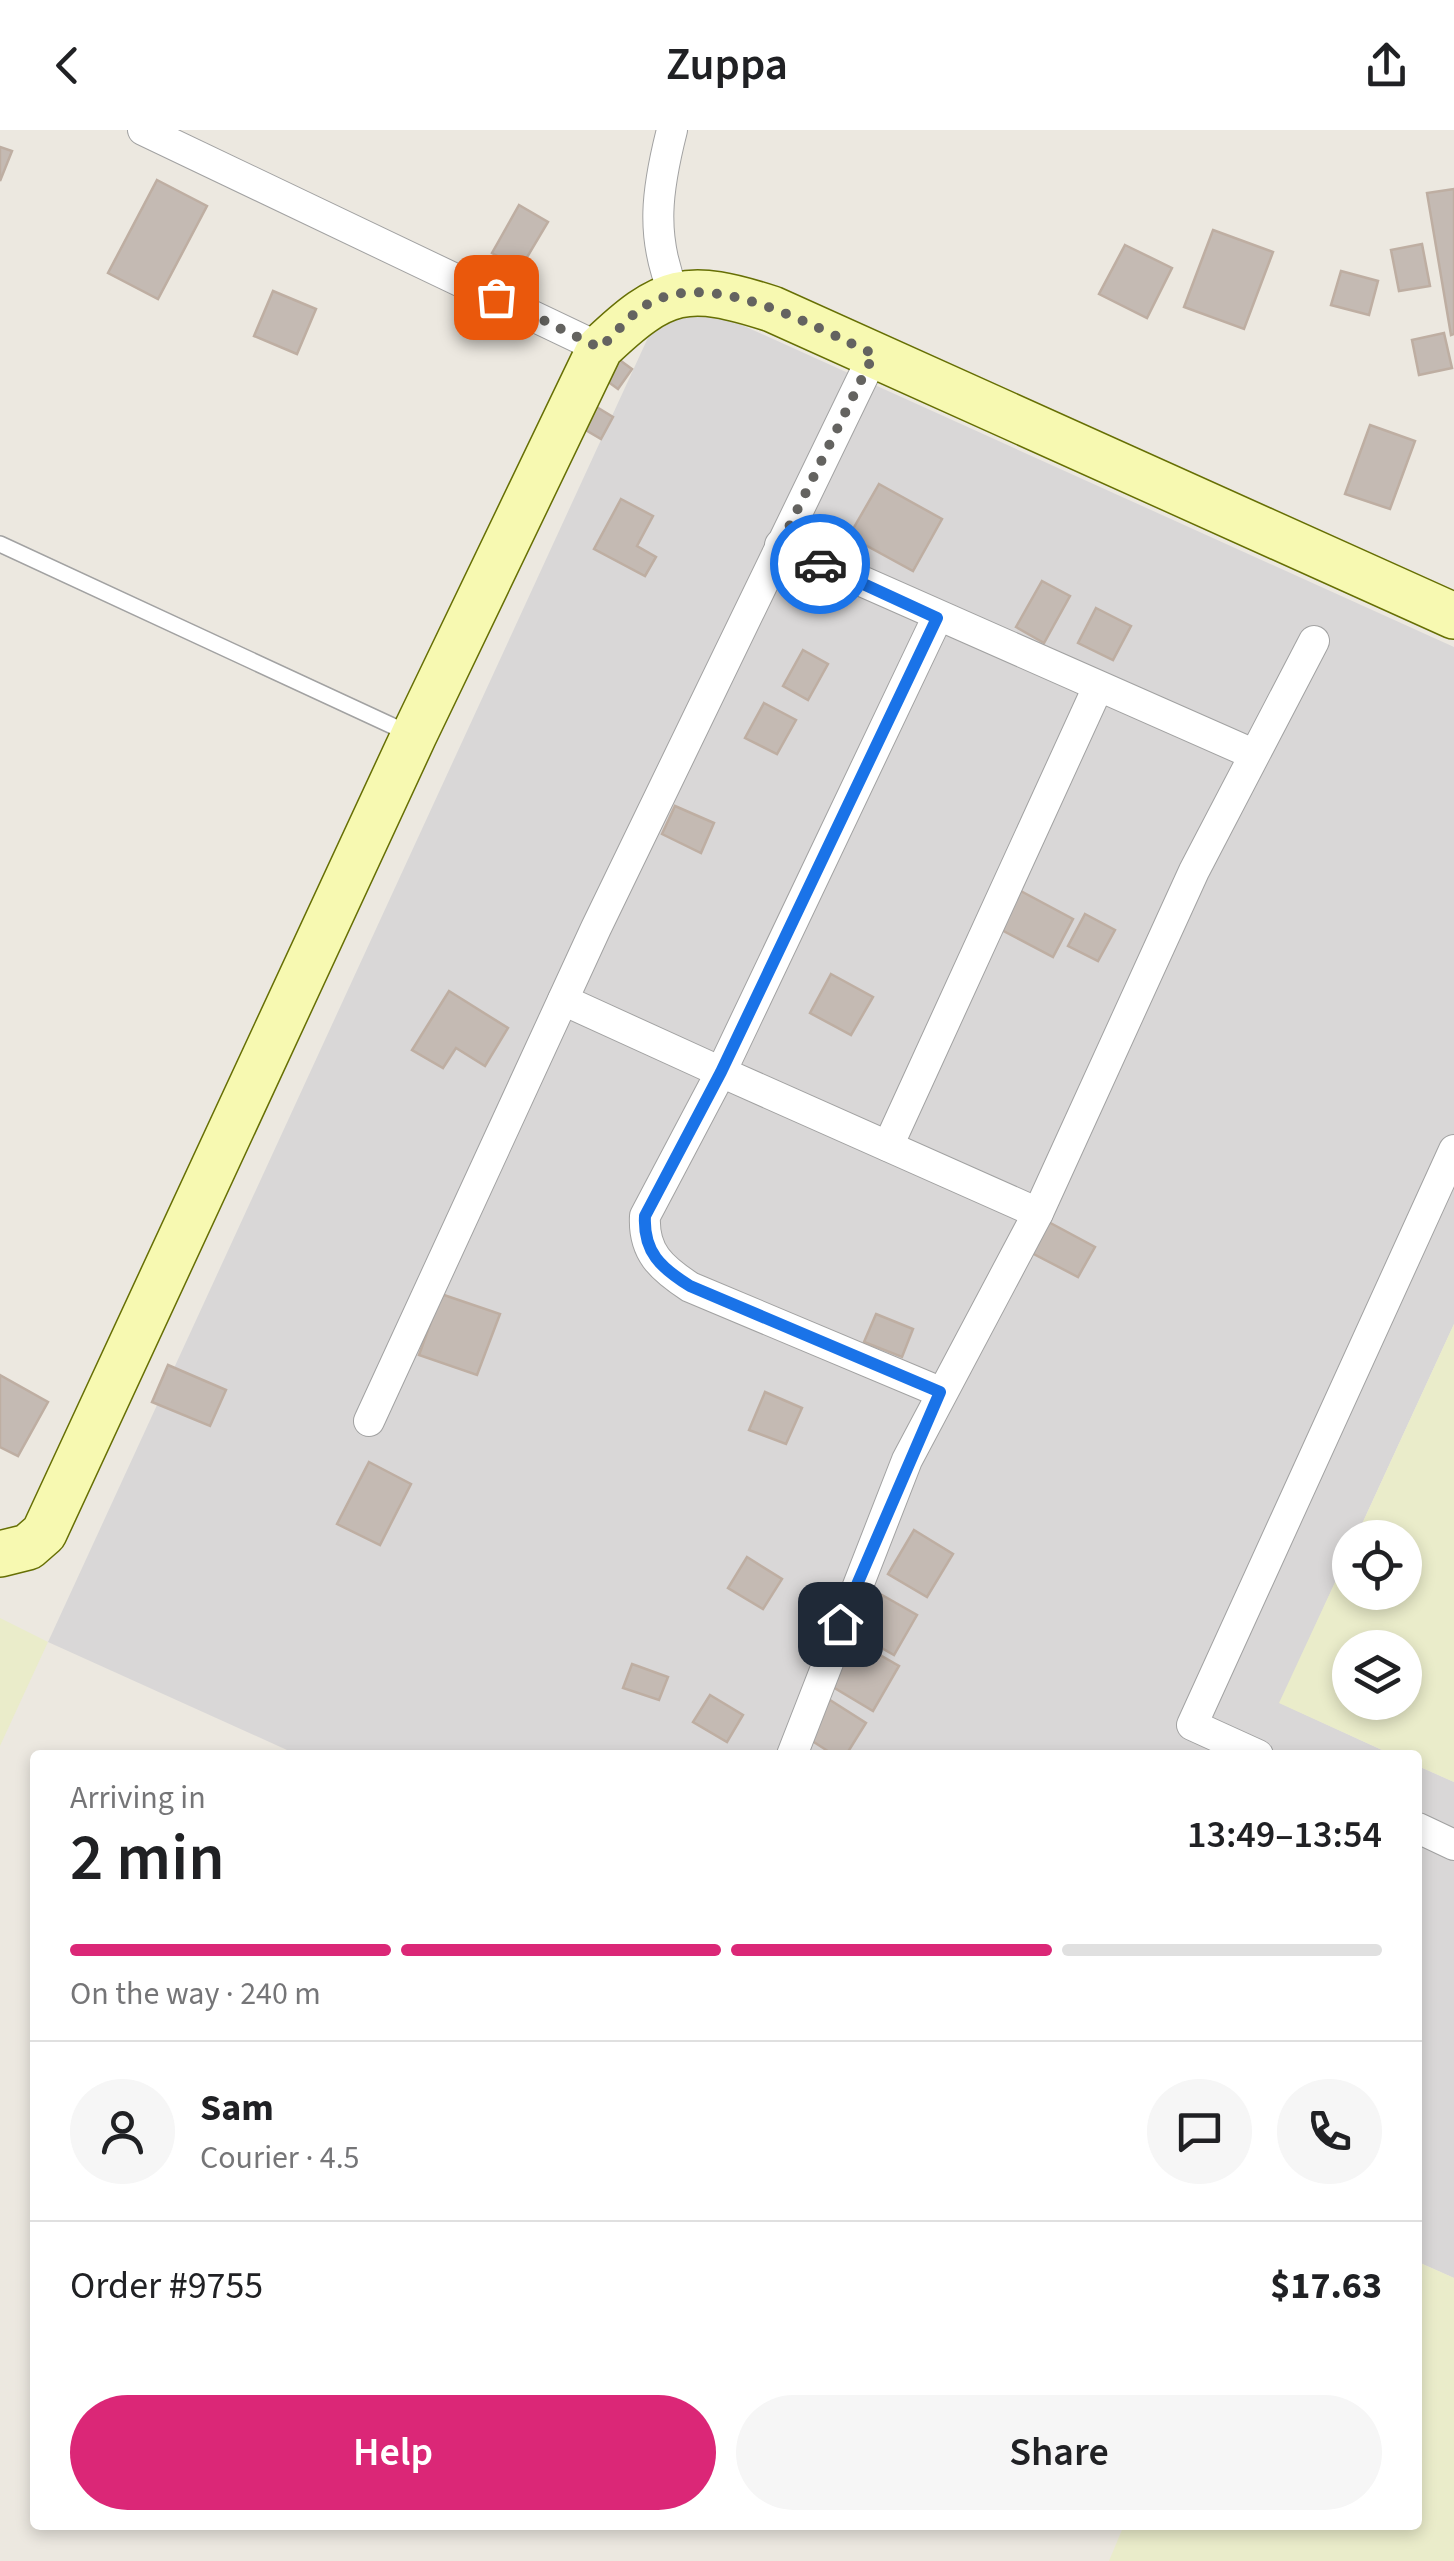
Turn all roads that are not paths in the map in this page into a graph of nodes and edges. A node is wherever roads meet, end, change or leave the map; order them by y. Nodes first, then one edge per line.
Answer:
1 (143, 130) edge
2 (672, 130) edge
3 (674, 293) junction
4 (600, 348) junction
5 (874, 354) junction
6 (0, 544) edge
7 (780, 545) junction
8 (1454, 616) edge
9 (937, 618) junction
10 (1314, 641) dead end
11 (1098, 687) junction
12 (414, 736) junction
13 (1253, 754) junction
14 (563, 1000) junction
15 (721, 1072) junction
16 (888, 1146) junction
17 (1454, 1150) edge
18 (1038, 1214) junction
19 (940, 1392) junction
20 (369, 1422) dead end
21 (0, 1554) edge
22 (794, 1750) edge
23 (1247, 1750) edge
24 (1422, 1830) edge
25 (1454, 1845) edge

1 - 4 street
2 - 3 street
3 - 4 street
3 - 5 street
4 - 12 street
5 - 7 street
5 - 8 street
6 - 12 lane
7 - 9 street
7 - 14 street
9 - 11 street
9 - 15 street
10 - 13 street
11 - 13 street
11 - 16 street
12 - 21 street
13 - 18 street
14 - 15 street
14 - 20 street
15 - 16 street
15 - 19 street
16 - 18 street
17 - 23 street
18 - 19 street
19 - 22 street
24 - 25 street

